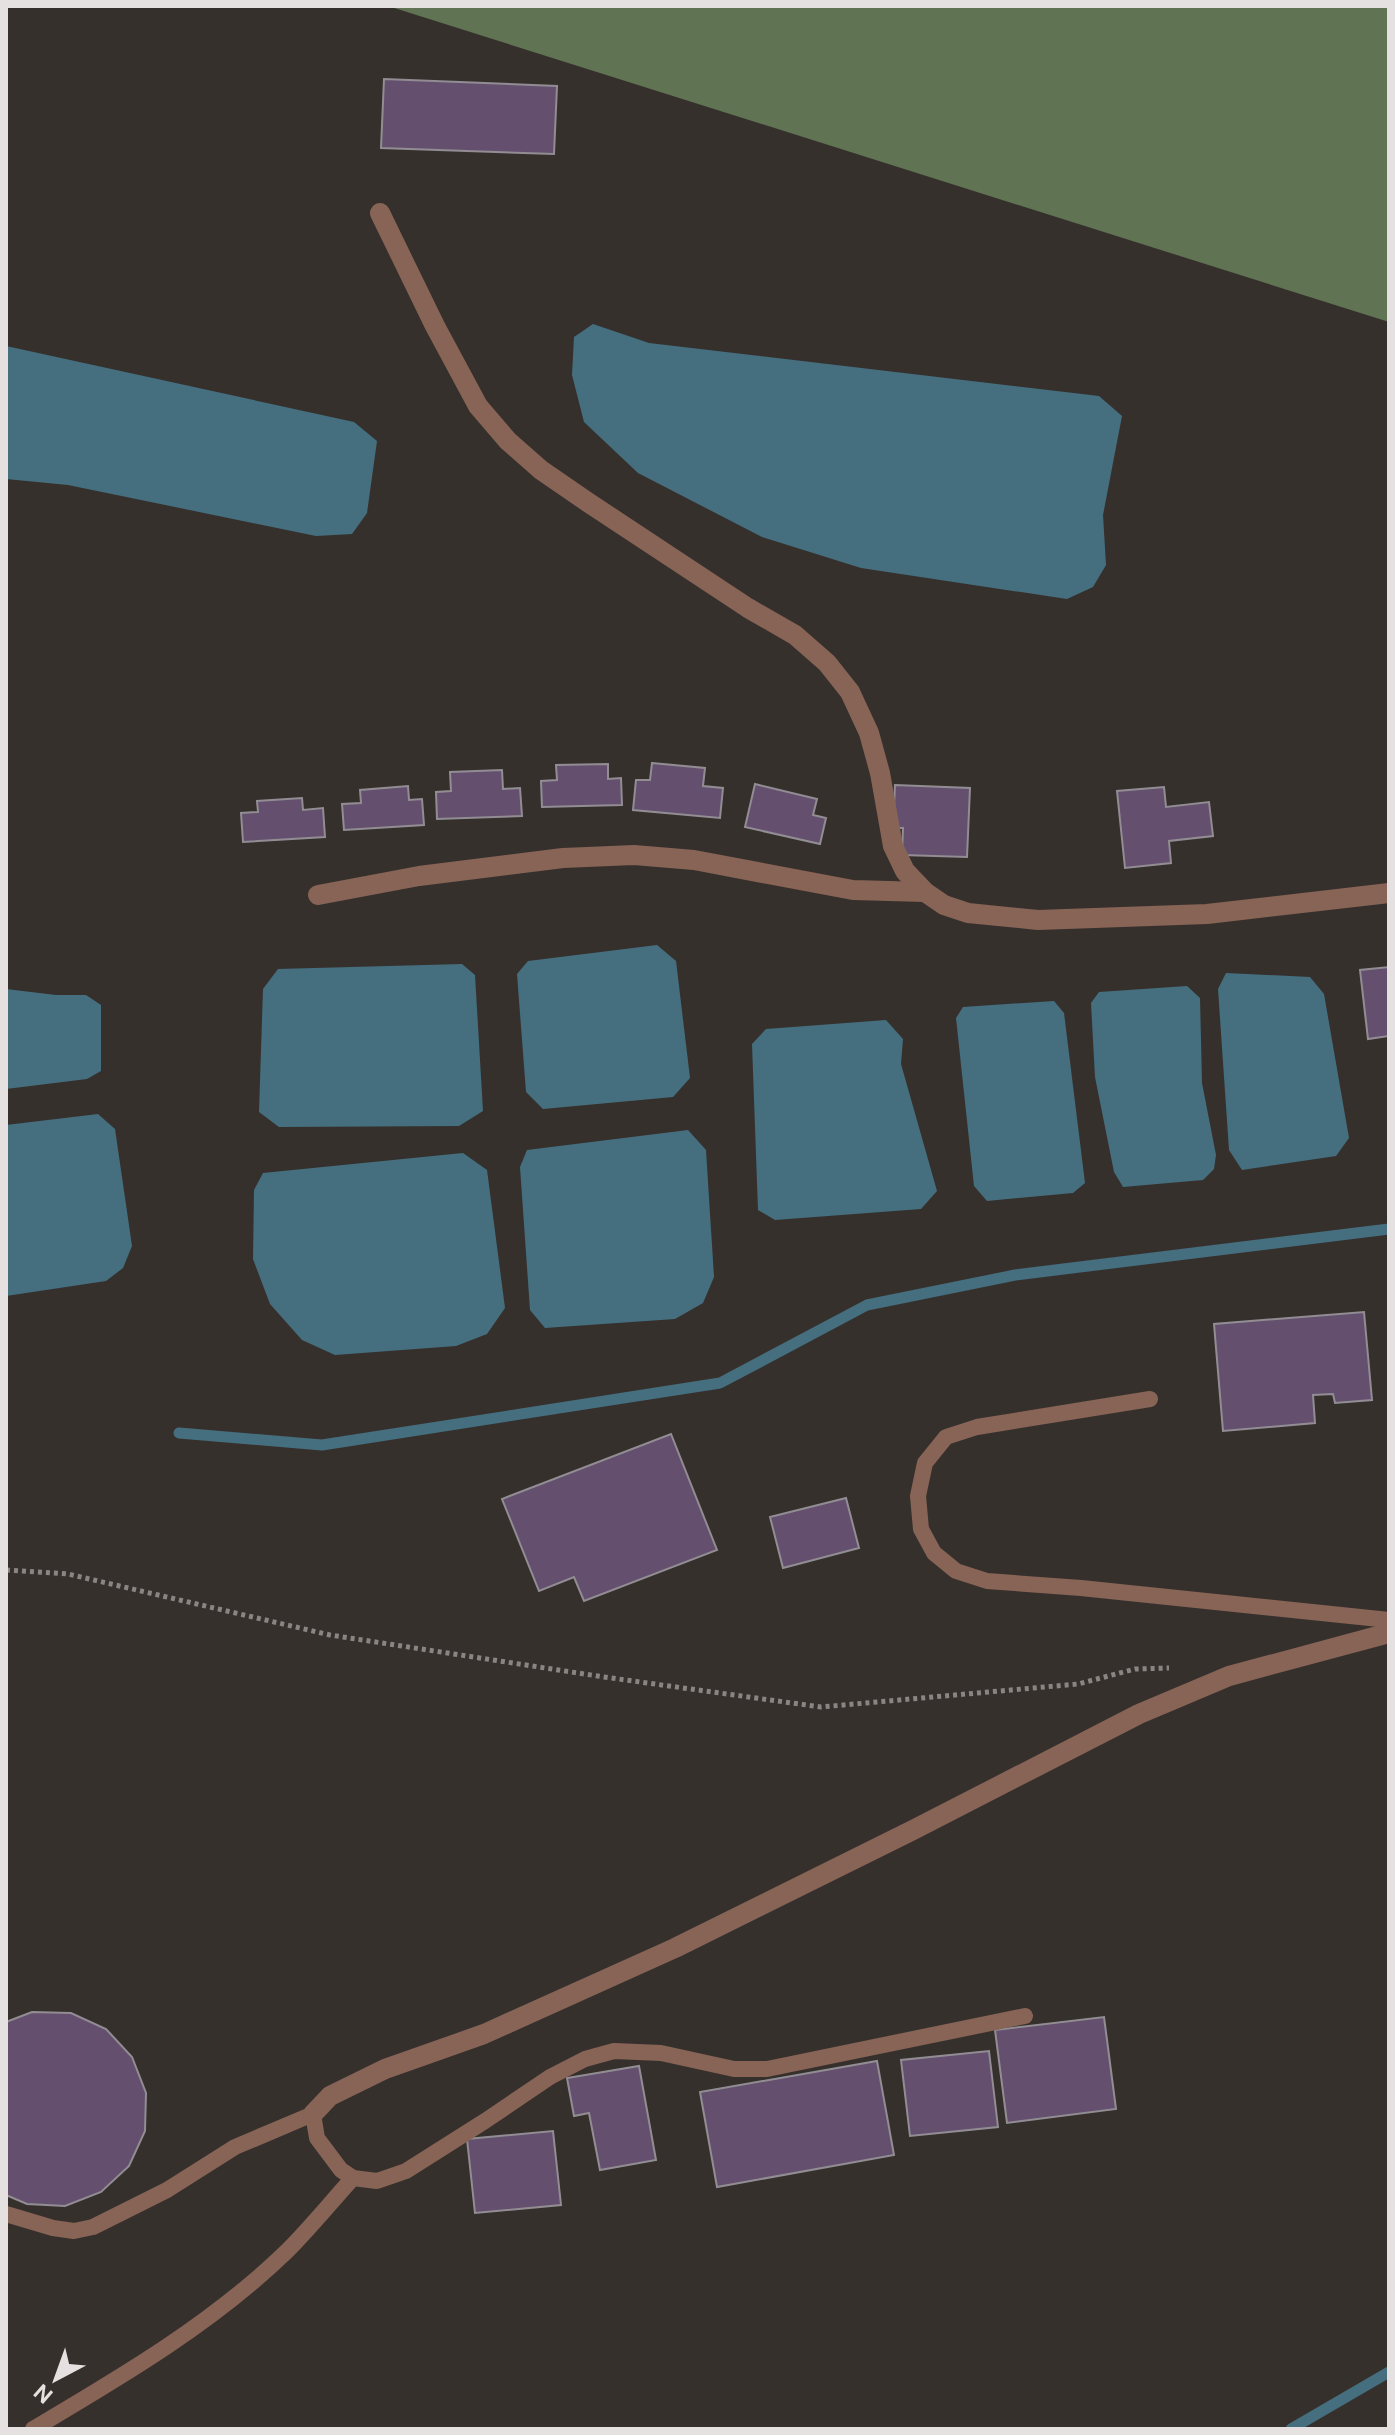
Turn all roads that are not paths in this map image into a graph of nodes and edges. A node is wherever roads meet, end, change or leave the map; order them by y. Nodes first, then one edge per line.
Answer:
1 (380, 213) dead end
2 (925, 892) junction
3 (1389, 893) edge
4 (318, 895) dead end
5 (1150, 1399) dead end
6 (1389, 1620) edge
7 (1389, 1633) edge
8 (1025, 2016) dead end
9 (313, 2114) junction
10 (353, 2178) junction
11 (6, 2214) edge
12 (33, 2429) edge

1 - 2 street
2 - 3 street
2 - 4 street
5 - 6 lane
7 - 9 street
8 - 10 lane
9 - 10 lane
9 - 11 lane
10 - 12 lane

